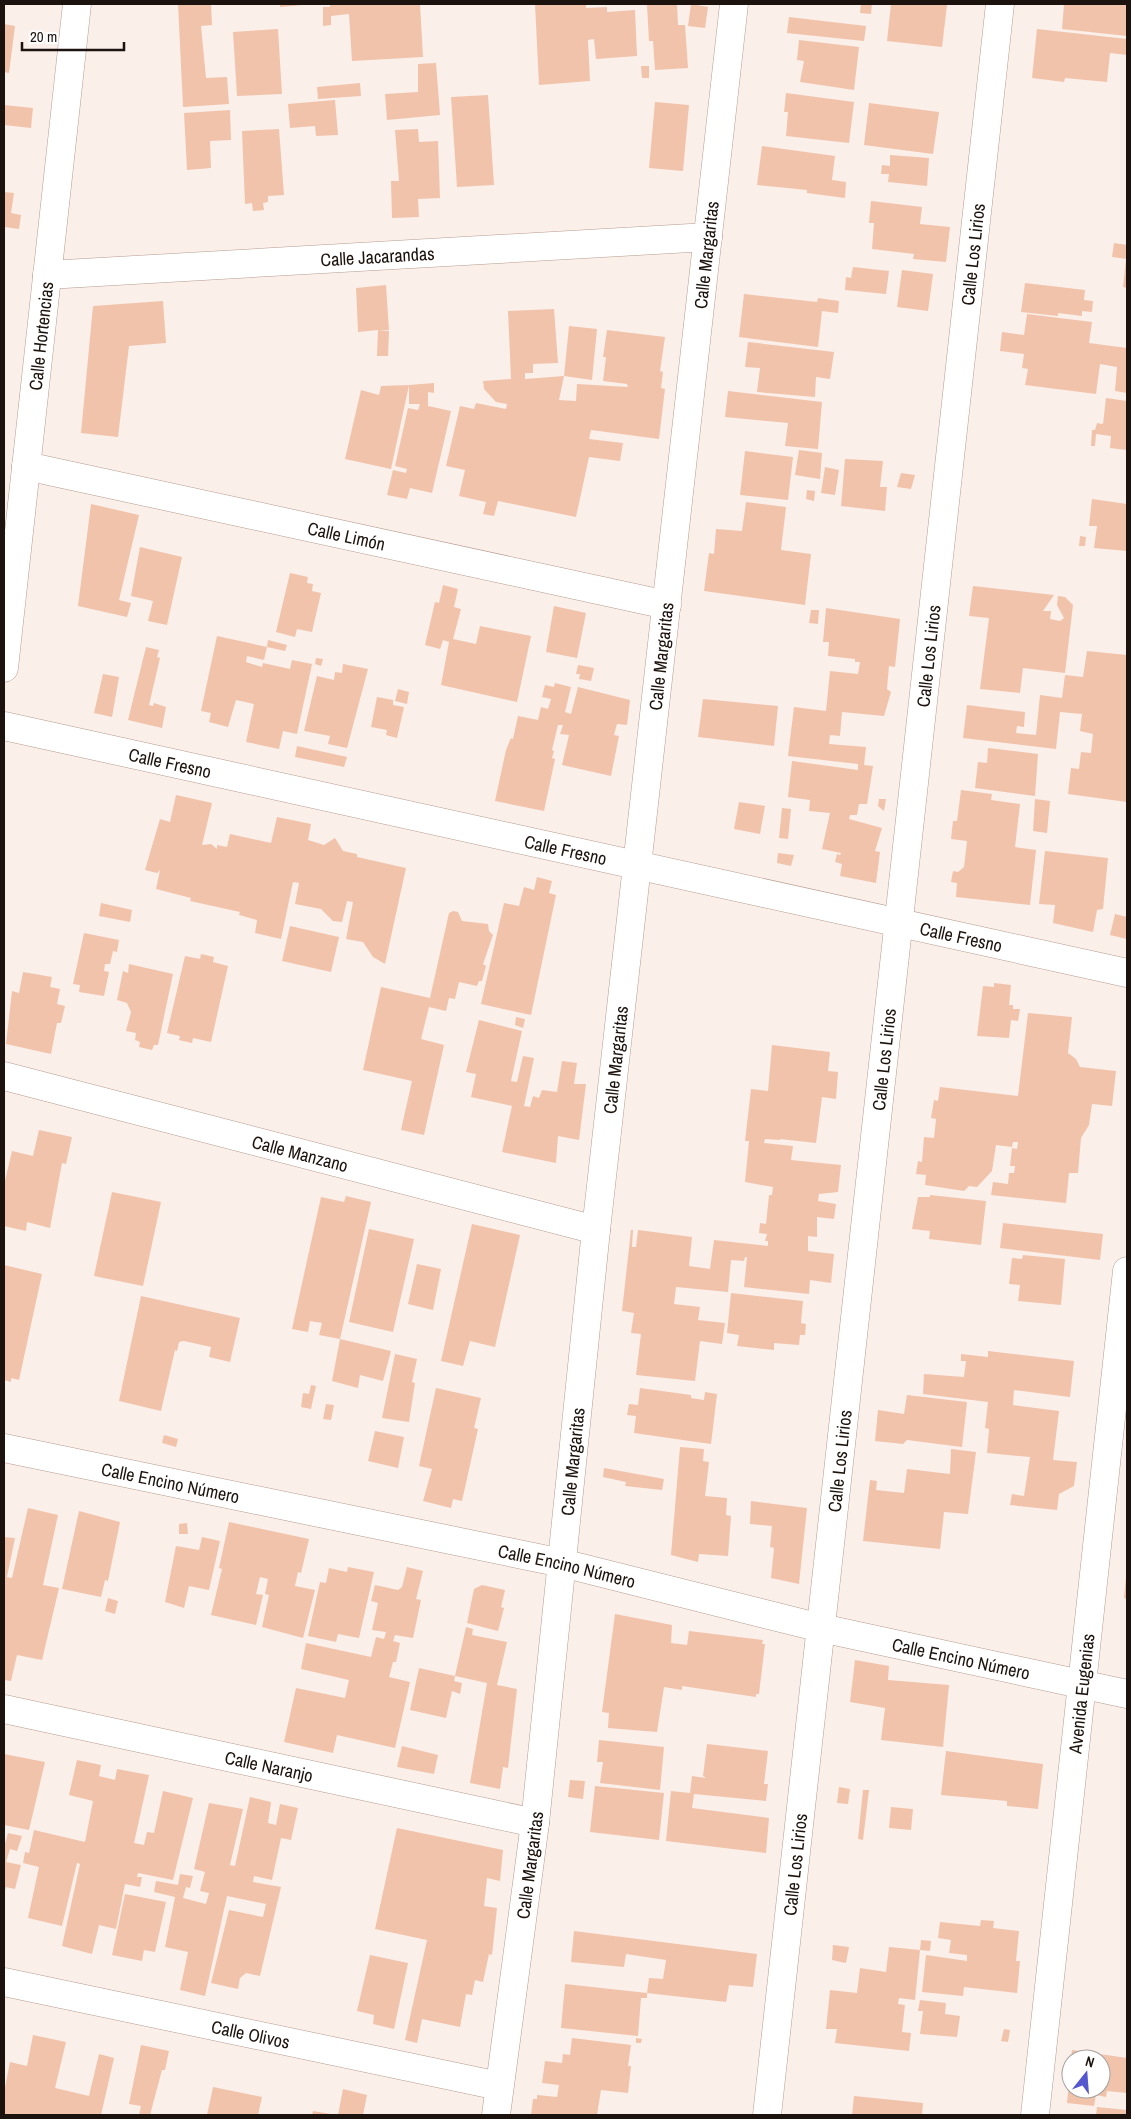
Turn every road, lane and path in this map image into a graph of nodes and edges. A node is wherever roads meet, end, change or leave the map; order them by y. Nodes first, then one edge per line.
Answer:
1 (77, 4) edge
2 (734, 4) edge
3 (1000, 4) edge
4 (708, 237) junction
5 (48, 274) junction
6 (26, 466) junction
7 (667, 605) junction
8 (6, 633) edge
9 (4, 668) edge
10 (4, 726) edge
11 (638, 866) junction
12 (898, 923) junction
13 (1127, 973) edge
14 (4, 1076) edge
15 (596, 1230) junction
16 (1127, 1271) edge
17 (4, 1448) edge
18 (562, 1563) junction
19 (820, 1628) junction
20 (1081, 1684) junction
21 (1127, 1694) edge
22 (4, 1709) edge
23 (535, 1823) junction
24 (4, 1982) edge
25 (499, 2086) junction
26 (496, 2115) edge
27 (767, 2115) edge
28 (1035, 2115) edge

1 - 5 street, Calle Hortencias
2 - 4 street, Calle Margaritas
3 - 12 street, Calle Los Lirios
4 - 5 street, Calle Jacarandas
4 - 7 street, Calle Margaritas
5 - 6 street, Calle Hortencias
6 - 7 street, Calle Limón
6 - 8 street, Calle Hortencias
7 - 11 street, Calle Margaritas
8 - 9 street, Calle Hortencias
10 - 11 street, Calle Fresno
11 - 12 street, Calle Fresno
11 - 15 street, Calle Margaritas
12 - 13 street, Calle Fresno
12 - 19 street, Calle Los Lirios
14 - 15 street, Calle Manzano
15 - 18 street, Calle Margaritas
16 - 20 street, Avenida Eugenias
17 - 18 street, Calle Encino Número
18 - 19 street, Calle Encino Número
18 - 23 street, Calle Margaritas
19 - 20 street, Calle Encino Número
19 - 27 street, Calle Los Lirios
20 - 21 street, Calle Encino Número
20 - 28 street, Avenida Eugenias
22 - 23 street, Calle Naranjo
23 - 25 street, Calle Margaritas
24 - 25 street, Calle Olivos
25 - 26 street, Calle Margaritas

